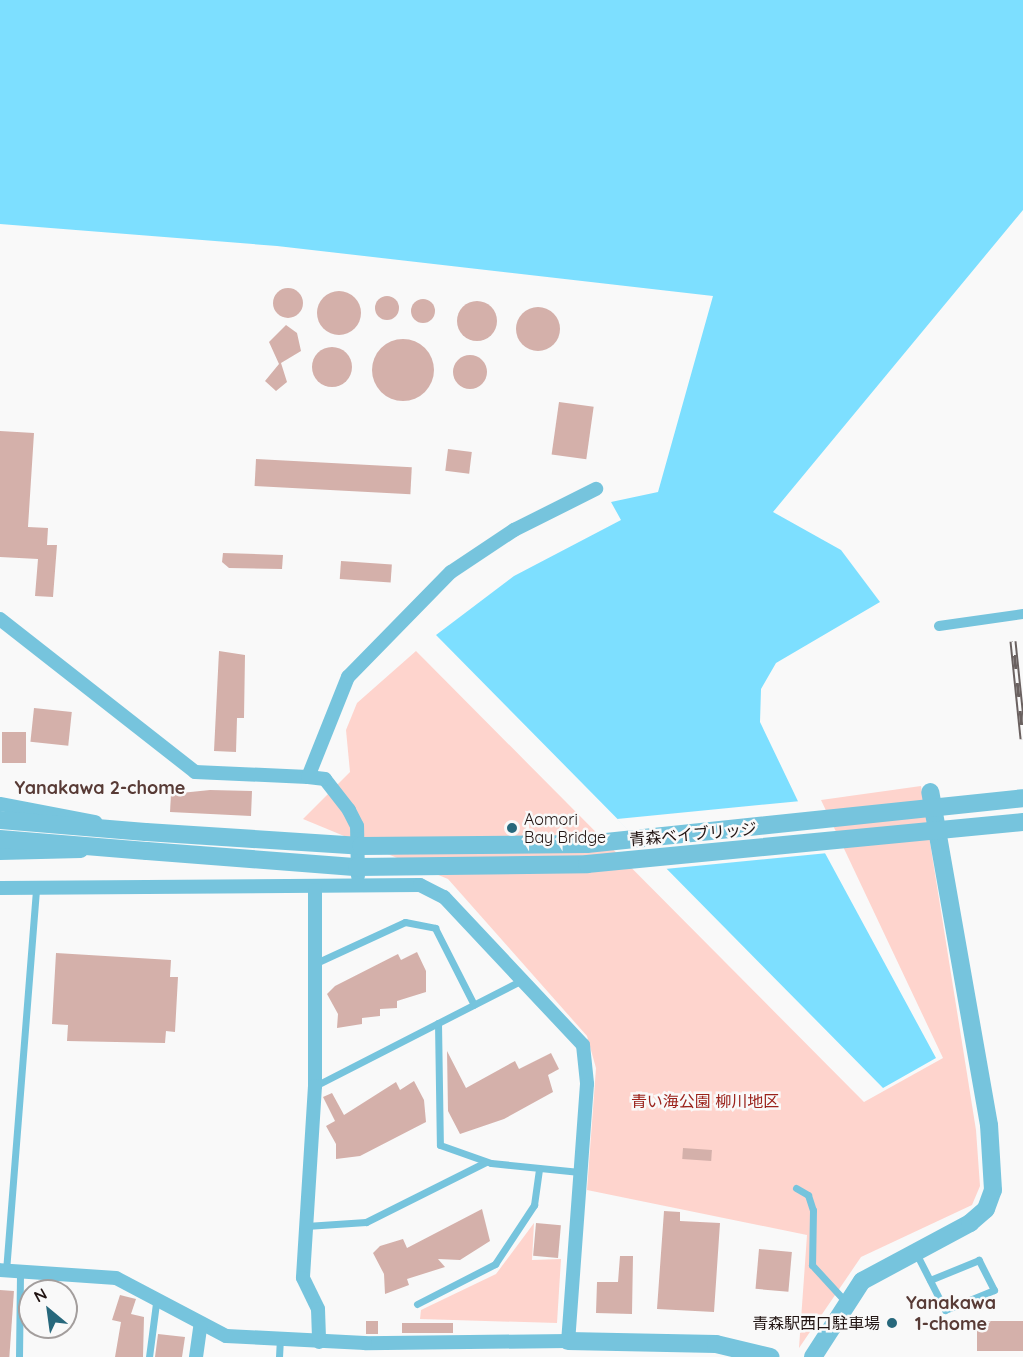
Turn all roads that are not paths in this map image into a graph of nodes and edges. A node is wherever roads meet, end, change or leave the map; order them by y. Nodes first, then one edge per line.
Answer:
1 (596, 489) dead end
2 (1023, 614) edge
3 (0, 619) edge
4 (939, 626) dead end
5 (308, 777) junction
6 (930, 792) dead end
7 (1023, 798) edge
8 (0, 804) edge
9 (0, 820) edge
10 (1023, 822) edge
11 (127, 830) junction
12 (0, 839) edge
13 (110, 848) junction
14 (0, 853) edge
15 (358, 884) junction
16 (36, 887) junction
17 (0, 888) edge
18 (315, 890) junction
19 (316, 963) junction
20 (522, 980) junction
21 (474, 1005) junction
22 (438, 1023) junction
23 (315, 1086) junction
24 (486, 1162) junction
25 (539, 1168) junction
26 (580, 1172) junction
27 (796, 1188) dead end
28 (305, 1226) junction
29 (916, 1254) junction
30 (9, 1271) edge
31 (930, 1280) junction
32 (845, 1301) junction
33 (156, 1303) junction
34 (417, 1304) dead end
35 (200, 1327) junction
36 (280, 1339) junction
37 (568, 1341) junction
38 (319, 1342) junction
39 (669, 1349) edge
40 (365, 1350) edge
41 (19, 1357) edge
42 (149, 1357) edge
43 (196, 1357) edge
44 (279, 1357) edge
45 (770, 1357) edge
46 (813, 1357) edge

1 - 5 street
2 - 4 street
3 - 5 street
5 - 15 street
6 - 29 street
7 - 11 street, 青森ベイブリッジ, bridge
8 - 11 street
9 - 11 street, 青森ベイブリッジ
10 - 13 street, 青森ベイブリッジ, bridge
12 - 13 street, 青森ベイブリッジ
13 - 14 street
15 - 18 street
15 - 20 street
16 - 17 street
16 - 18 street
16 - 30 lane
18 - 19 street
19 - 21 lane
19 - 23 street
20 - 21 lane
20 - 26 street
21 - 22 lane
22 - 23 lane
22 - 24 lane
23 - 28 street
24 - 25 lane
24 - 28 lane
25 - 26 lane
25 - 34 lane
26 - 37 street
27 - 32 lane
28 - 38 street
29 - 31 lane
29 - 32 street
30 - 33 street
30 - 41 lane
31 - 31 lane
32 - 46 street
33 - 35 street
33 - 42 lane
35 - 36 street
35 - 43 street
36 - 38 street
36 - 44 lane
37 - 39 street
37 - 40 street
38 - 40 street
39 - 45 street

